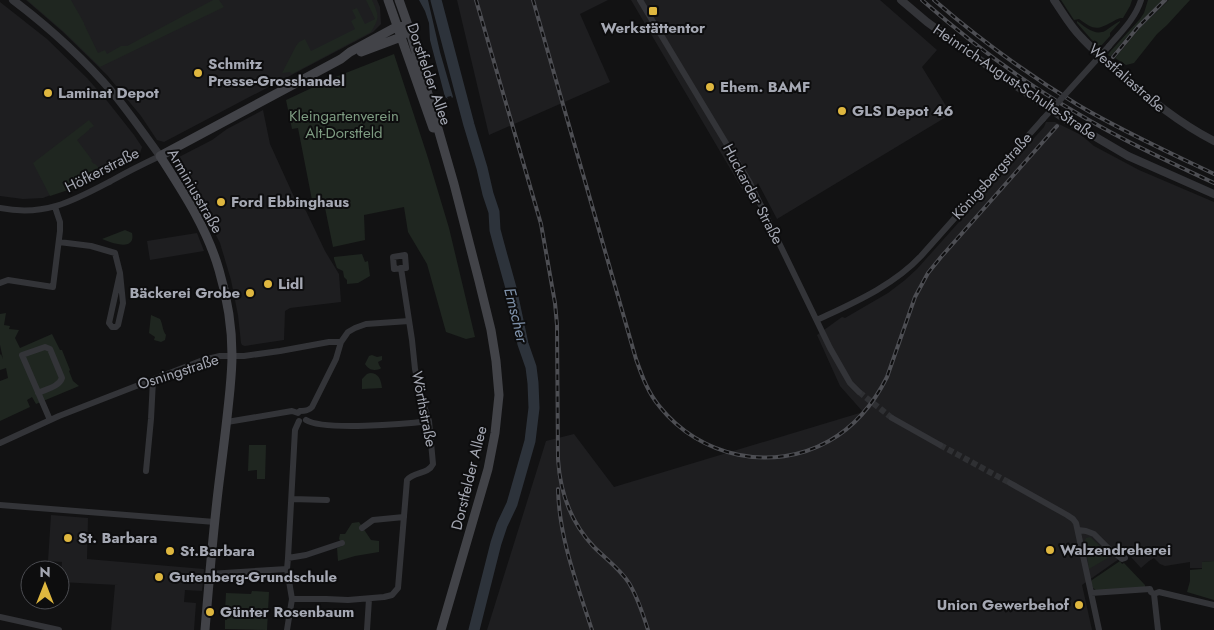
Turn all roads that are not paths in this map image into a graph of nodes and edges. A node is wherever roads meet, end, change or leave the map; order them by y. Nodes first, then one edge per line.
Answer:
1 (13, 0) edge
2 (388, 0) edge
3 (399, 0) edge
4 (640, 0) edge
5 (902, 0) edge
6 (1054, 0) edge
7 (1140, 0) edge
8 (398, 26) junction
9 (409, 28) junction
10 (401, 37) junction
11 (341, 59) junction
12 (1214, 141) edge
13 (160, 156) junction
14 (454, 184) junction
15 (1214, 194) edge
16 (55, 207) junction
17 (0, 208) edge
18 (59, 242) junction
19 (402, 268) dead end
20 (120, 273) junction
21 (0, 283) edge
22 (817, 320) junction
23 (409, 321) junction
24 (341, 342) junction
25 (232, 357) junction
26 (153, 380) junction
27 (859, 392) tunnel mouth
28 (38, 393) junction
29 (301, 412) junction
30 (892, 418) tunnel mouth
31 (50, 420) junction
32 (303, 421) junction
33 (227, 422) junction
34 (429, 422) junction
35 (0, 443) edge
36 (940, 445) tunnel mouth
37 (146, 471) dead end
38 (1010, 483) tunnel mouth
39 (292, 499) junction
40 (327, 500) dead end
41 (0, 505) edge
42 (404, 517) junction
43 (215, 522) junction
44 (362, 528) dead end
45 (1078, 530) junction
46 (342, 543) dead end
47 (288, 558) junction
48 (1125, 558) dead end
49 (287, 569) junction
50 (209, 574) junction
51 (1091, 594) junction
52 (1154, 594) junction
53 (368, 598) junction
54 (292, 599) junction
55 (1214, 605) edge
56 (0, 616) edge
57 (59, 630) edge
58 (205, 630) edge
59 (287, 630) edge
60 (368, 630) edge
61 (441, 630) edge
62 (1099, 630) edge
63 (1158, 630) edge

1 - 13 street, Arminiusstraße
2 - 8 main road, Dorstfelder Allee
3 - 9 main road, Dorstfelder Allee
4 - 22 street, Huckarder Straße
5 - 15 street, Heinrich-August-Schulte-Straße
6 - 12 street, Westfaliastraße
7 - 22 street, Königsbergstraße, bridge
8 - 9 main road
8 - 10 main road, Dorstfelder Allee
8 - 11 main road, Höfkerstraße
9 - 10 main road, Höfkerstraße
9 - 14 main road, Dorstfelder Allee
10 - 11 main road, Höfkerstraße
10 - 14 main road, Dorstfelder Allee
11 - 13 main road, Höfkerstraße
13 - 16 street, Höfkerstraße
13 - 25 main road, Arminiusstraße
14 - 61 main road, Dorstfelder Allee
16 - 17 street, Höfkerstraße
16 - 18 street
18 - 20 street
18 - 21 street
19 - 23 street, Wörthstraße
20 - 20 street
22 - 27 street, Huckarder Straße
23 - 24 street
23 - 34 street, Wörthstraße
24 - 25 street, Osningstraße
24 - 29 street
25 - 26 street, Osningstraße
25 - 33 main road, Arminiusstraße
26 - 31 street, Osningstraße
26 - 37 street
28 - 28 street
28 - 31 street
29 - 32 street
29 - 32 street
29 - 33 street
30 - 36 street
31 - 35 street, Osningstraße
32 - 34 street
32 - 39 street
33 - 43 main road, Arminiusstraße
34 - 42 street, Wörthstraße
38 - 45 street
39 - 40 street
39 - 47 street
41 - 43 street
42 - 44 street
42 - 53 street, Wörthstraße
43 - 50 main road, Arminiusstraße
45 - 48 street
45 - 51 street
46 - 47 street
47 - 49 street
49 - 50 street
49 - 54 street
50 - 58 main road, Arminiusstraße
51 - 52 street
51 - 62 street
52 - 55 street
52 - 63 street
53 - 54 street, Wörthstraße
53 - 60 street
54 - 59 street
56 - 57 street

